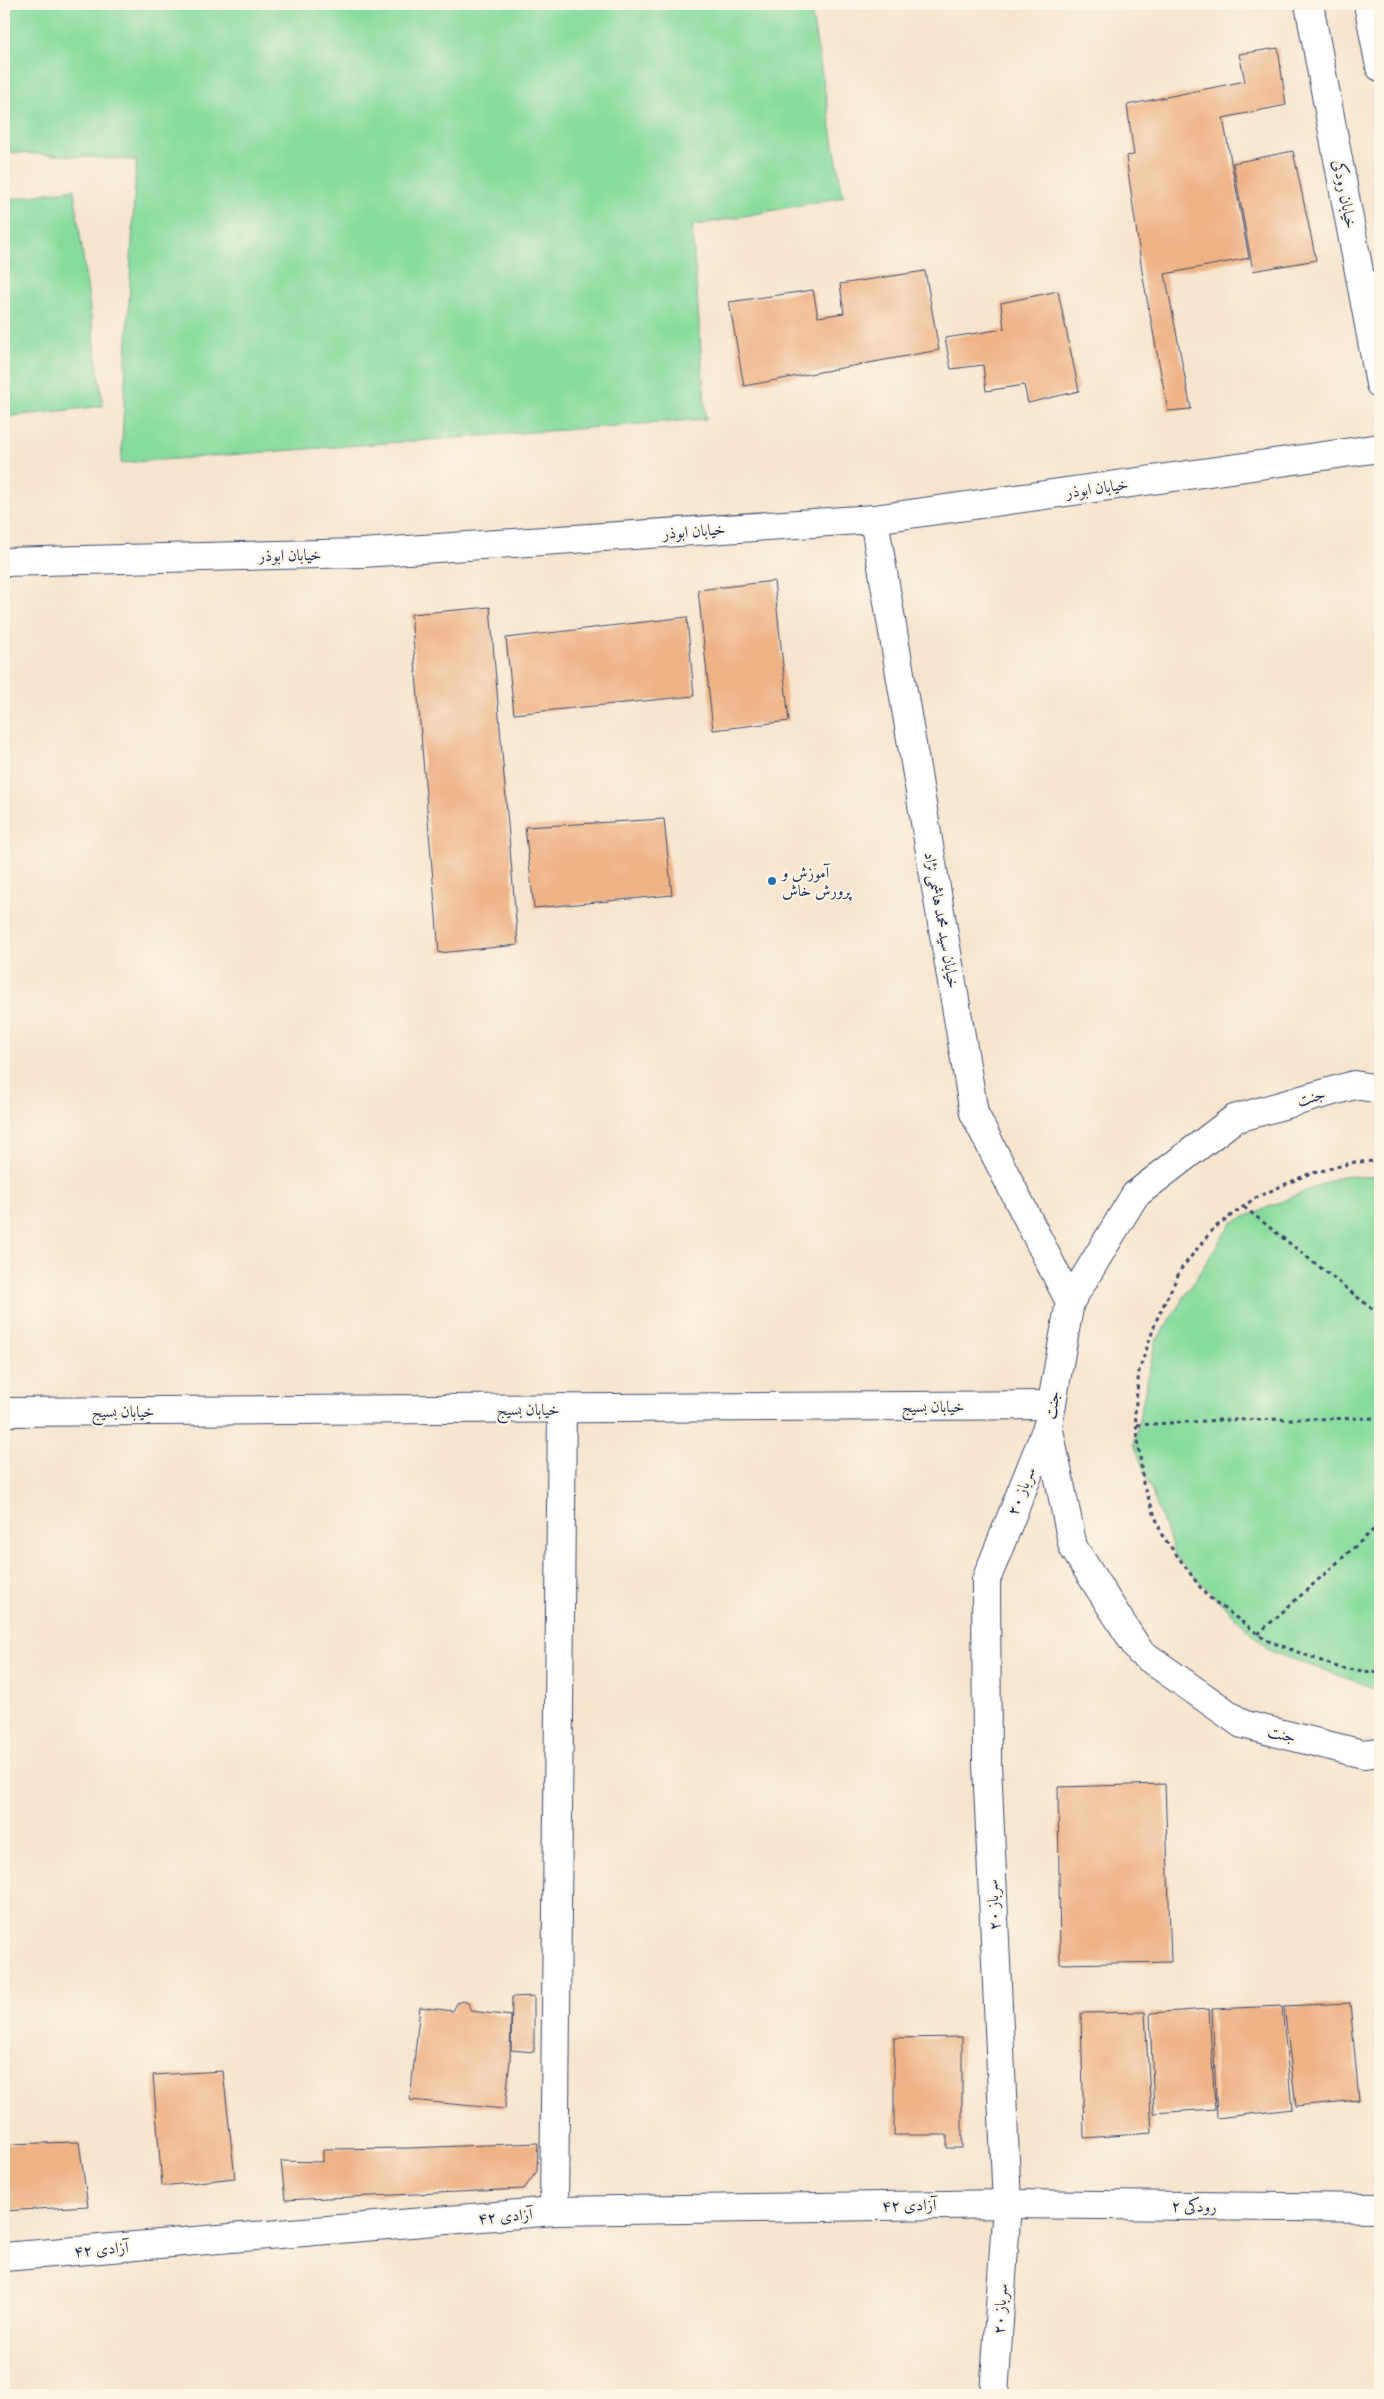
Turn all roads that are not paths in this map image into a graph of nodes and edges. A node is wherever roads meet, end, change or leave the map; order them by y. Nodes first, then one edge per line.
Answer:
1 (1309, 4) edge
2 (1372, 6) edge
3 (1380, 67) edge
4 (1380, 384) edge
5 (1380, 448) edge
6 (874, 519) junction
7 (4, 562) edge
8 (1380, 1088) edge
9 (1070, 1302) junction
10 (562, 1408) junction
11 (4, 1412) edge
12 (1050, 1415) junction
13 (1380, 1752) edge
14 (1007, 2204) junction
15 (1380, 2208) edge
16 (554, 2212) junction
17 (4, 2258) edge
18 (994, 2395) edge

1 - 4 street, خیابان رودکی
2 - 3 street
5 - 6 street, خیابان ابوذر
6 - 7 street, خیابان ابوذر
6 - 9 street, خیابان سید محمد هاشمی نژاد
8 - 9 street, جنت
9 - 12 street, جنت
10 - 11 street, خیابان بسیج
10 - 12 street, خیابان بسیج
10 - 16 street
12 - 13 street, جنت
12 - 14 street, سرباز ۲۰
14 - 15 street, رودکی ۲
14 - 16 street, آزادی ۴۲
14 - 18 street, سرباز ۲۰
16 - 17 street, آزادی ۴۲

